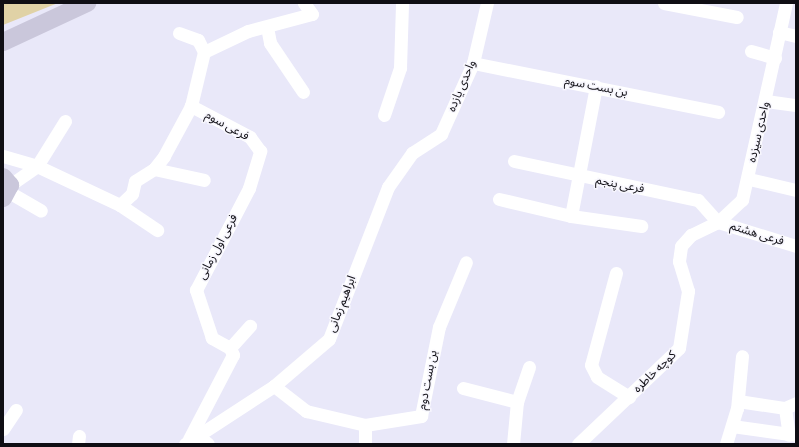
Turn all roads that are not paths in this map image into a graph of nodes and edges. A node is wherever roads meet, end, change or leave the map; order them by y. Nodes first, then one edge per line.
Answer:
1 (86, 3) edge
2 (304, 3) edge
3 (402, 3) edge
4 (487, 3) edge
5 (664, 3) edge
6 (786, 3) edge
7 (737, 17) dead end
8 (267, 27) junction
9 (779, 32) junction
10 (179, 33) dead end
11 (796, 36) edge
12 (3, 42) edge
13 (751, 51) dead end
14 (204, 52) junction
15 (774, 58) junction
16 (473, 63) junction
17 (596, 86) junction
18 (303, 92) dead end
19 (766, 101) junction
20 (796, 105) edge
21 (190, 106) junction
22 (718, 112) dead end
23 (384, 115) dead end
24 (65, 121) dead end
25 (260, 151) joint
26 (412, 153) joint
27 (3, 156) edge
28 (514, 162) dead end
29 (37, 166) junction
30 (154, 169) junction
31 (580, 177) junction
32 (749, 179) junction
33 (204, 180) dead end
34 (6, 188) edge
35 (796, 190) edge
36 (499, 199) dead end
37 (120, 205) junction
38 (41, 211) dead end
39 (570, 216) junction
40 (718, 222) junction
41 (641, 226) dead end
42 (157, 230) dead end
43 (692, 235) joint
44 (796, 246) edge
45 (466, 262) dead end
46 (616, 273) dead end
47 (250, 326) dead end
48 (230, 348) junction
49 (742, 356) dead end
50 (529, 367) dead end
51 (274, 386) junction
52 (463, 388) dead end
53 (629, 397) junction
54 (738, 401) junction
55 (517, 402) junction
56 (790, 406) edge
57 (16, 410) dead end
58 (365, 425) junction
59 (732, 426) junction
60 (3, 429) edge
61 (793, 435) edge
62 (190, 440) edge
63 (208, 444) edge
64 (365, 444) edge
65 (513, 444) edge
66 (578, 444) edge
67 (726, 444) edge

1 - 12 street
2 - 8 street
3 - 23 street
4 - 16 street, واحدی یازده
5 - 7 street
6 - 9 street, واحدی سیزده
8 - 14 street
8 - 18 street
9 - 11 street
9 - 15 street, واحدی سیزده
10 - 14 street
13 - 15 street
14 - 21 street
15 - 19 street, واحدی سیزده
16 - 17 street, بن بست سوم
16 - 26 street, واحدی یازده
17 - 22 street, بن بست سوم
17 - 31 street
19 - 20 street
19 - 32 street, واحدی سیزده
21 - 25 street, فرعی سوم
21 - 30 street
24 - 29 street
25 - 48 street, فرعی اول زمانی
26 - 51 street, ابراهیم زمانی
27 - 29 street
28 - 31 street, فرعی پنجم
29 - 34 street
29 - 37 street
30 - 33 street
30 - 37 street
31 - 39 street
31 - 40 street, فرعی پنجم
32 - 35 street
32 - 40 street, واحدی سیزده
34 - 38 street
36 - 39 street
37 - 42 street
39 - 41 street
40 - 43 street, واحدی سیزده
40 - 44 street, فرعی هشتم
43 - 53 street, كوچه خاطره
45 - 58 street, بن بست دوم
46 - 53 street
47 - 48 street
48 - 62 street
49 - 54 street
50 - 55 street
51 - 58 street, بن بست دوم
51 - 62 street, ابراهیم زمانی
52 - 55 street
53 - 66 street, كوچه خاطره
54 - 56 street
54 - 59 street
55 - 65 street
56 - 61 street
57 - 60 street
58 - 64 street
59 - 61 street
59 - 67 street
62 - 63 street

